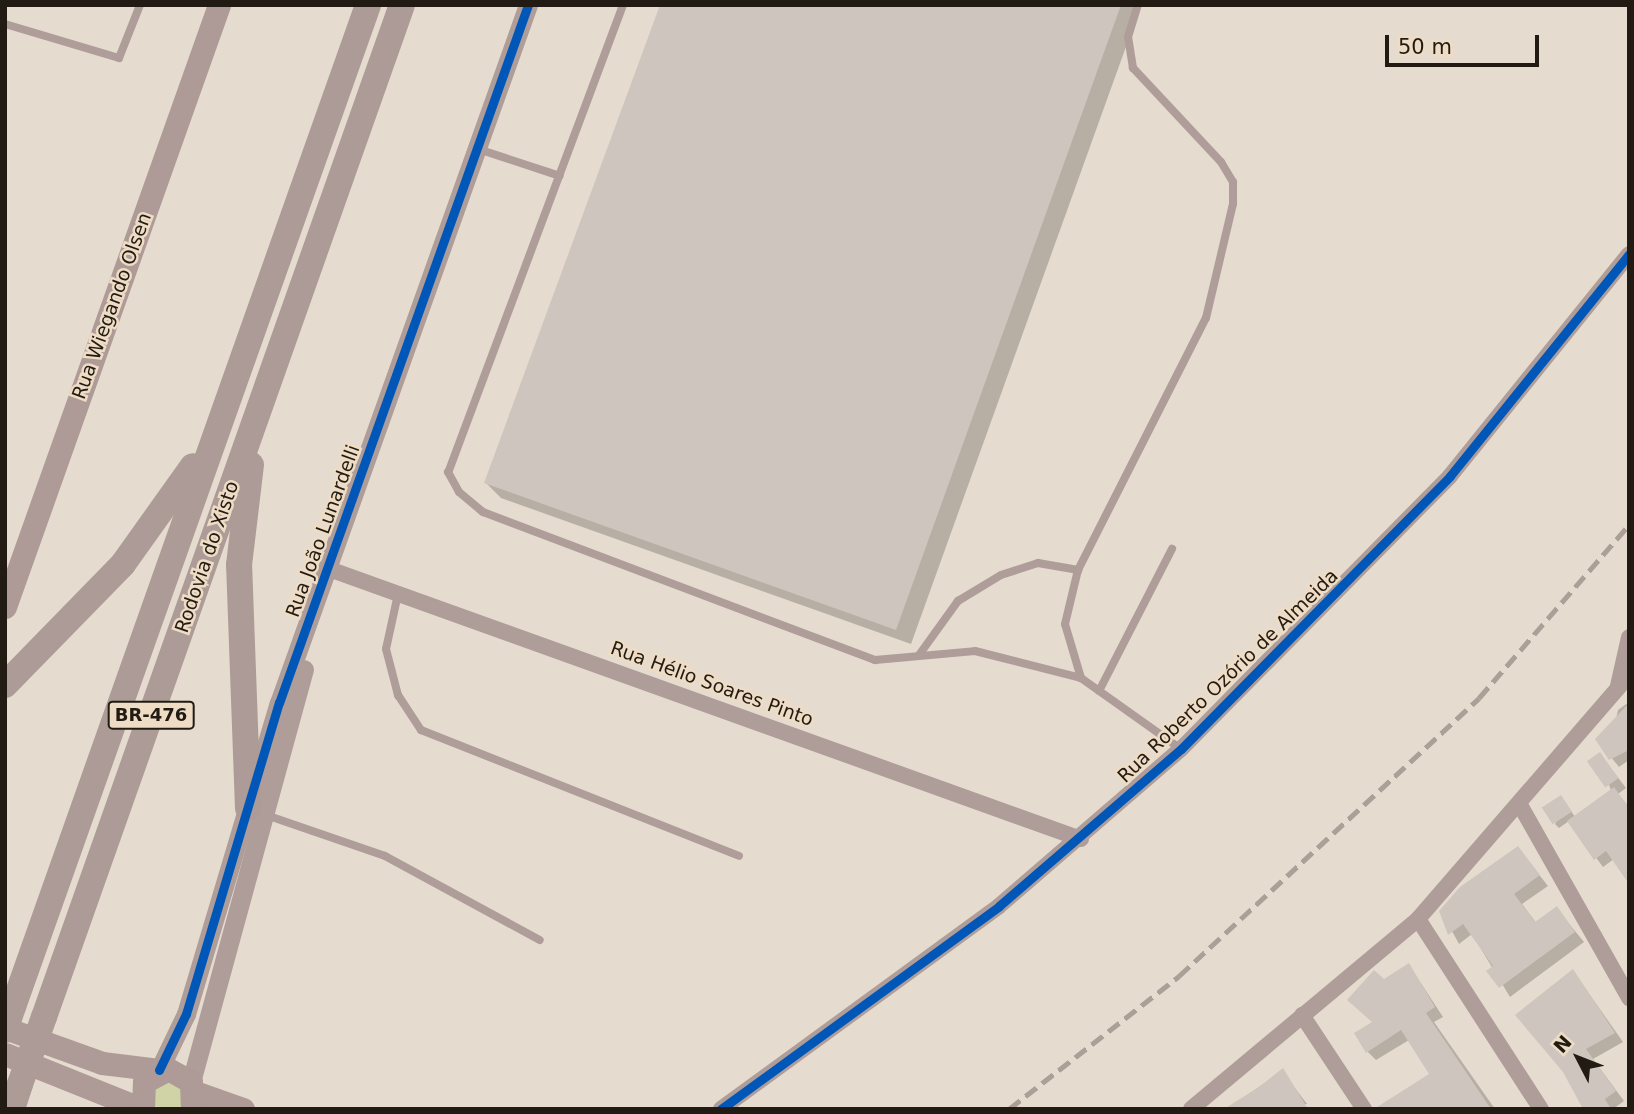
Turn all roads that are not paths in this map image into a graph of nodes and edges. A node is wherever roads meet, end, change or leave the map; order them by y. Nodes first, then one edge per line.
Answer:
1 (140, 5) edge
2 (219, 5) edge
3 (368, 5) edge
4 (402, 5) edge
5 (528, 5) edge
6 (623, 5) edge
7 (1138, 5) edge
8 (5, 24) edge
9 (478, 149) junction
10 (560, 176) junction
11 (1629, 254) edge
12 (226, 407) junction
13 (258, 413) junction
14 (1172, 549) dead end
15 (329, 569) junction
16 (1078, 570) junction
17 (398, 594) junction
18 (5, 607) edge
19 (1629, 637) edge
20 (919, 654) junction
21 (1629, 675) edge
22 (1080, 678) junction
23 (5, 685) edge
24 (1618, 688) junction
25 (1099, 691) junction
26 (1181, 749) junction
27 (1520, 805) junction
28 (257, 812) junction
29 (1081, 839) junction
30 (739, 856) dead end
31 (1418, 919) junction
32 (540, 940) dead end
33 (1629, 998) edge
34 (1302, 1015) junction
35 (8, 1022) edge
36 (5, 1054) edge
37 (159, 1070) junction
38 (193, 1094) edge
39 (16, 1097) edge
40 (142, 1109) edge
41 (243, 1109) edge
42 (721, 1109) edge
43 (1191, 1109) edge
44 (1364, 1109) edge
45 (1541, 1109) edge

1 - 8 lane
2 - 18 main road, Rua Wiegando Olsen
3 - 12 highway, Rodovia do Xisto / BR-476
4 - 13 highway, Rodovia do Xisto / BR-476
5 - 9 street, Rua João Lunardelli
6 - 10 lane
7 - 16 lane
9 - 10 lane
9 - 15 street, Rua João Lunardelli
10 - 20 lane
11 - 26 street, Rua Roberto Ozório de Almeida
12 - 23 highway
12 - 35 highway, Rodovia do Xisto / BR-476
13 - 28 highway
13 - 39 highway, Rodovia do Xisto / BR-476, bridge
14 - 25 lane
15 - 17 street, Rua Hélio Soares Pinto
15 - 28 street, Rua João Lunardelli
16 - 20 lane
16 - 22 lane
17 - 29 street, Rua Hélio Soares Pinto
17 - 30 lane
19 - 24 street
20 - 22 lane
21 - 24 street
22 - 25 lane
24 - 27 street
25 - 26 lane
26 - 29 street, Rua Roberto Ozório de Almeida
27 - 31 street
27 - 33 street
28 - 32 lane
28 - 37 street, Rua João Lunardelli
28 - 38 street, Rua João Lunardelli
29 - 42 street, Rua Roberto Ozório de Almeida
31 - 34 street
31 - 45 street
34 - 43 street
34 - 44 street
35 - 37 main road
36 - 40 main road
37 - 38 main road
37 - 40 main road
38 - 41 main road

